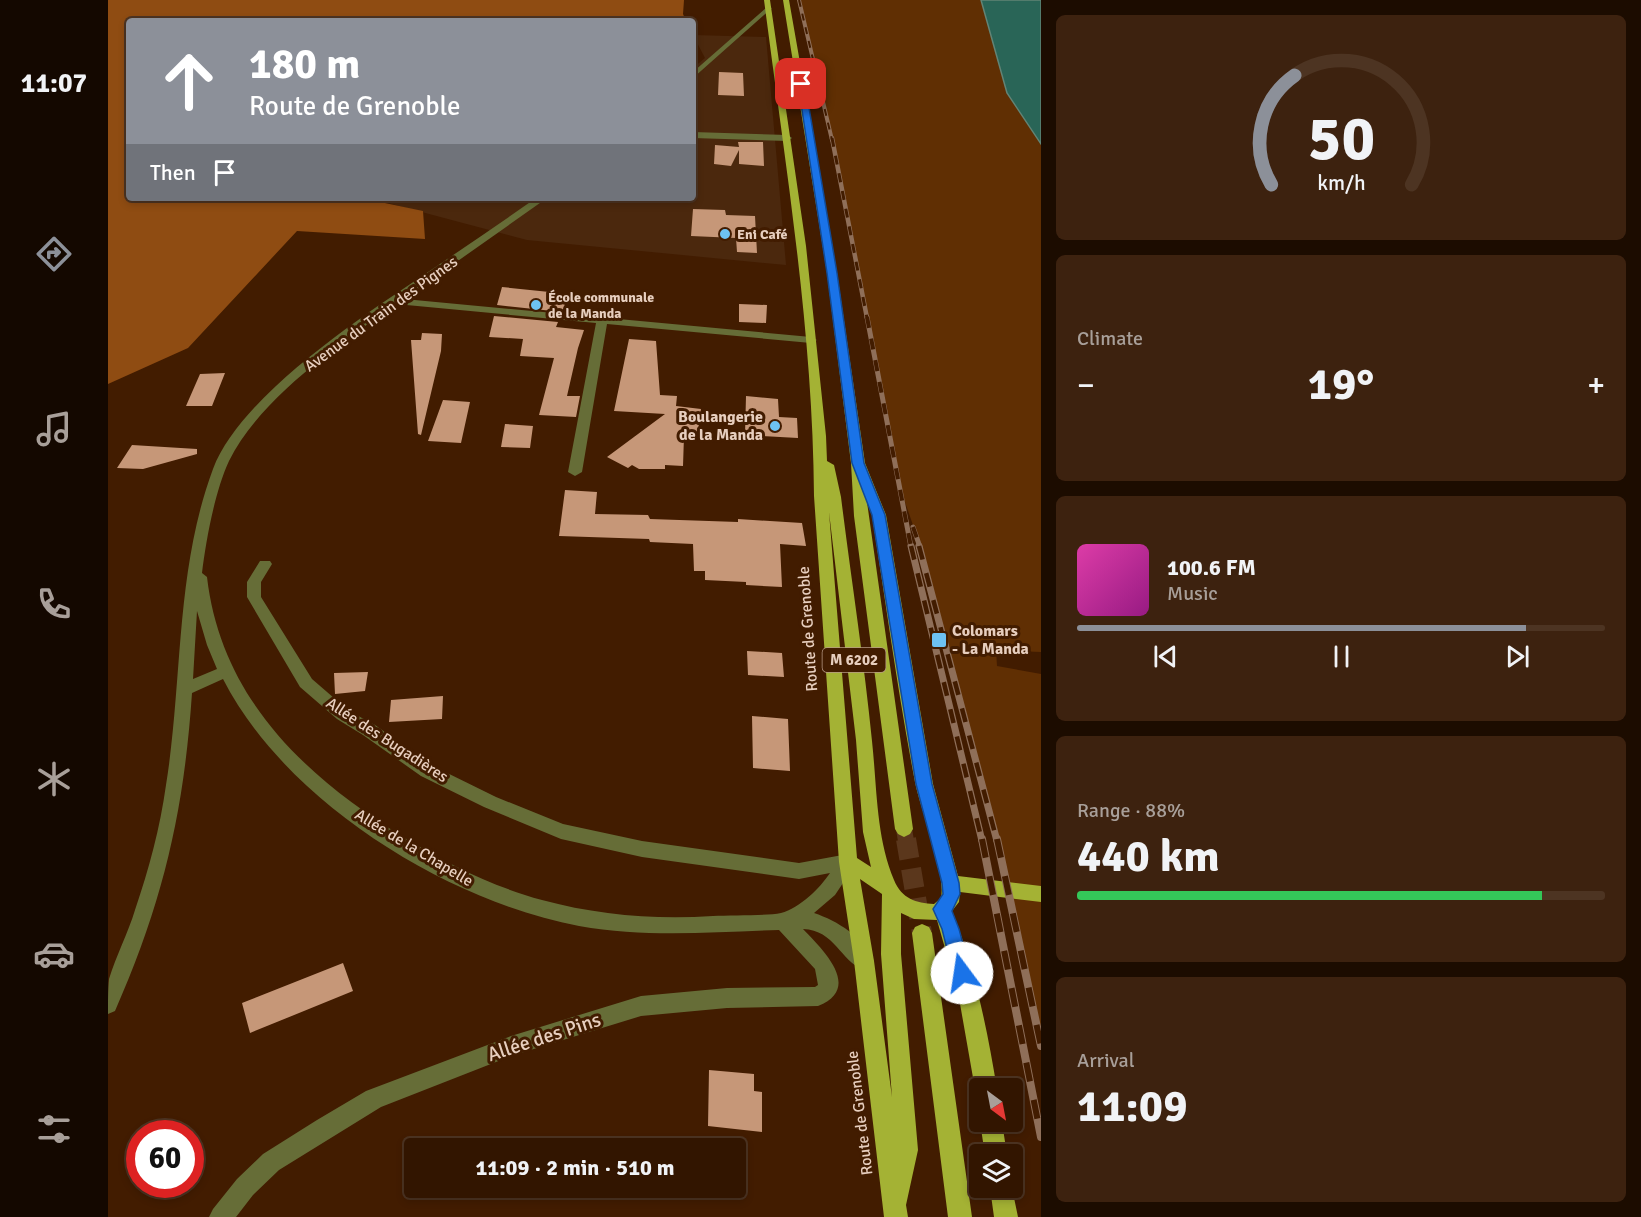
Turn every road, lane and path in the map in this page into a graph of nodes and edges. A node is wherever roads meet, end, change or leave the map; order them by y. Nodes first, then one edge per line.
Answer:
1 (786, 0) edge
2 (768, 4) edge
3 (696, 73) edge
4 (696, 135) edge
5 (788, 138) junction
6 (538, 201) edge
7 (395, 301) junction
8 (602, 321) junction
9 (811, 340) junction
10 (820, 436) junction
11 (858, 463) junction
12 (575, 472) dead end
13 (198, 553) junction
14 (265, 564) dead end
15 (227, 671) junction
16 (183, 690) junction
17 (904, 829) tunnel mouth
18 (848, 862) junction
19 (950, 883) junction
20 (888, 889) junction
21 (1041, 894) edge
22 (942, 909) junction
23 (783, 921) junction
24 (922, 933) tunnel mouth
25 (864, 961) junction
26 (108, 1004) edge
27 (985, 1078) edge
28 (1003, 1198) edge
29 (895, 1214) edge
30 (221, 1217) edge
31 (960, 1217) edge
32 (1006, 1217) edge

1 - 11 main road, M 6202
2 - 3 street
2 - 5 main road, Route de Grenoble / M 6202
4 - 5 street
5 - 9 main road, Route de Grenoble / M 6202
6 - 7 street, Avenue du Train des Pignes
7 - 8 street
7 - 13 street, Avenue du Train des Pignes
8 - 9 street
8 - 12 street
9 - 10 main road, Route de Grenoble / M 6202
10 - 18 main road, Route de Grenoble / M 6202
10 - 20 main road, M 6202
11 - 17 main road, M 6202
11 - 19 main road, M 6202
13 - 15 street, Allée de la Chapelle
13 - 16 street, Avenue du Train des Pignes
14 - 18 street, Allée des Bugadières
15 - 16 street
15 - 23 street, Allée de la Chapelle
16 - 26 street, Avenue du Train des Pignes
18 - 20 main road
18 - 23 street, Allée de la Chapelle
18 - 25 main road, Route de Grenoble / M 6202
19 - 21 main road
19 - 22 main road
20 - 22 main road
20 - 29 main road, M 6202
22 - 27 main road
23 - 25 street, Allée de la Chapelle
23 - 30 street, Allée des Pins
24 - 31 main road
25 - 29 main road, Route de Grenoble / M 6202
28 - 32 main road

